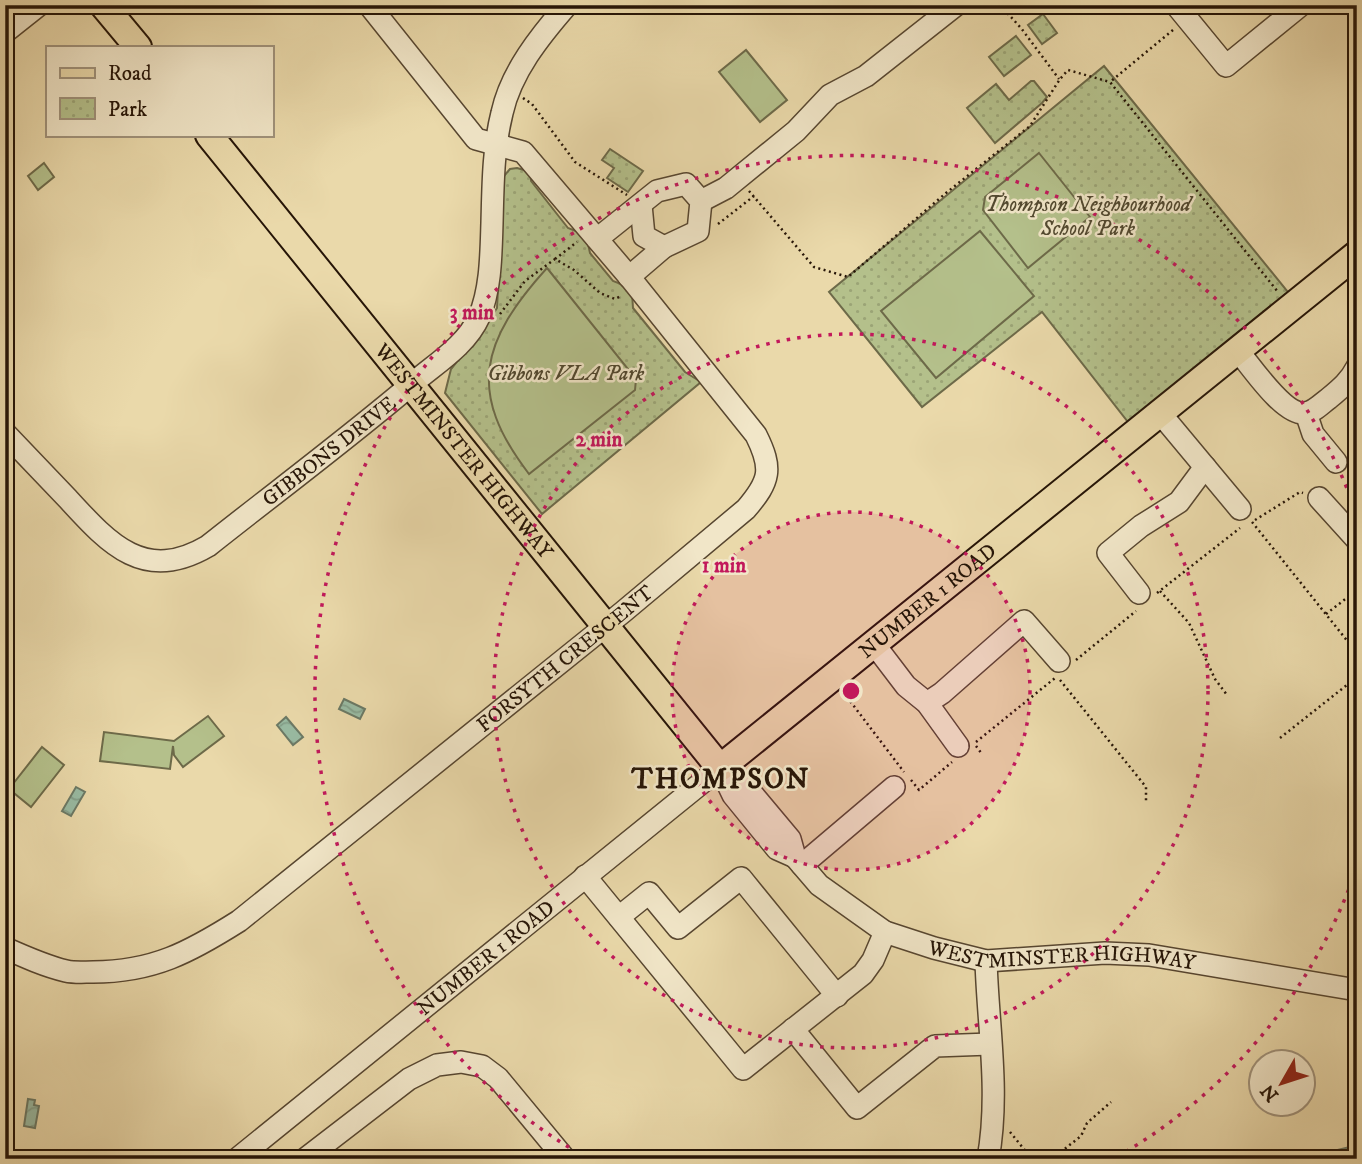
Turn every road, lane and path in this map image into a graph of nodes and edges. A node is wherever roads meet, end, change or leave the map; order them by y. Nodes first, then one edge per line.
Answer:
1 (39, 5) edge
2 (103, 5) edge
3 (369, 5) edge
4 (568, 5) edge
5 (956, 5) edge
6 (1000, 5) edge
7 (1301, 5) edge
8 (1182, 12) edge
9 (5, 32) edge
10 (137, 46) edge
11 (1059, 79) junction
12 (1110, 82) junction
13 (517, 95) dead end
14 (210, 136) edge
15 (496, 146) junction
16 (738, 178) junction
17 (701, 201) junction
18 (641, 205) junction
19 (592, 237) junction
20 (664, 247) junction
21 (1357, 254) edge
22 (555, 259) junction
23 (626, 286) junction
24 (1280, 294) dead end
25 (500, 314) dead end
26 (1238, 351) junction
27 (1357, 366) edge
28 (412, 384) junction
29 (1160, 413) junction
30 (1306, 413) junction
31 (5, 433) edge
32 (1336, 462) dead end
33 (1205, 467) junction
34 (1319, 498) dead end
35 (1240, 509) dead end
36 (1354, 531) edge
37 (1357, 590) edge
38 (1147, 597) junction
39 (1326, 614) junction
40 (607, 626) junction
41 (874, 644) junction
42 (1357, 653) edge
43 (1067, 661) joint
44 (1357, 677) edge
45 (1227, 695) dead end
46 (847, 697) dead end
47 (927, 703) junction
48 (1280, 738) dead end
49 (957, 752) joint
50 (982, 754) dead end
51 (720, 768) junction
52 (894, 787) dead end
53 (1146, 803) dead end
54 (799, 861) junction
55 (585, 876) junction
56 (619, 917) junction
57 (885, 932) junction
58 (5, 948) edge
59 (986, 961) junction
60 (1357, 990) edge
61 (837, 996) junction
62 (793, 1029) junction
63 (990, 1044) junction
64 (1111, 1102) dead end
65 (1010, 1132) dead end
66 (237, 1159) edge
67 (305, 1159) edge
68 (565, 1159) edge
69 (988, 1159) edge
70 (1032, 1159) edge
71 (1052, 1159) edge

1 - 9 street
2 - 10 main road
3 - 15 street, FORSYTH CRESCENT
4 - 15 street, GIBBONS DRIVE
5 - 16 street
6 - 11 path
7 - 8 street
8 - 12 path
11 - 12 path
11 - 16 path
12 - 24 path
13 - 18 path
14 - 28 main road, WESTMINSTER HIGHWAY
15 - 19 street, FORSYTH CRESCENT
15 - 28 street, GIBBONS DRIVE
16 - 17 street
17 - 18 street
17 - 20 street
18 - 19 street
18 - 20 street
19 - 22 path
19 - 23 street, FORSYTH CRESCENT
20 - 23 street
21 - 26 main road, NUMBER 1 ROAD
22 - 23 path
22 - 25 path
23 - 40 street, FORSYTH CRESCENT
26 - 29 main road, NUMBER 1 ROAD
26 - 30 street
27 - 30 street
28 - 31 street, GIBBONS DRIVE
28 - 40 main road, WESTMINSTER HIGHWAY
29 - 33 street
29 - 41 main road, NUMBER 1 ROAD
30 - 32 street
33 - 35 street
33 - 38 street
34 - 36 street
37 - 39 path
38 - 39 path
38 - 43 path
38 - 45 path
39 - 42 path
40 - 51 main road, WESTMINSTER HIGHWAY
40 - 58 street, FORSYTH CRESCENT
41 - 47 street
41 - 51 main road, NUMBER 1 ROAD
43 - 47 street
44 - 48 path
46 - 49 path
47 - 49 street
50 - 53 path
51 - 54 street, WESTMINSTER HIGHWAY
51 - 55 street, NUMBER 1 ROAD
52 - 54 street
54 - 57 street, WESTMINSTER HIGHWAY
55 - 56 street
55 - 66 street, NUMBER 1 ROAD
56 - 61 street
56 - 62 street
57 - 59 street, WESTMINSTER HIGHWAY
57 - 61 street
59 - 60 street, WESTMINSTER HIGHWAY
59 - 63 street
61 - 62 street
62 - 63 street
63 - 69 street
64 - 71 path
65 - 70 path
67 - 68 street

